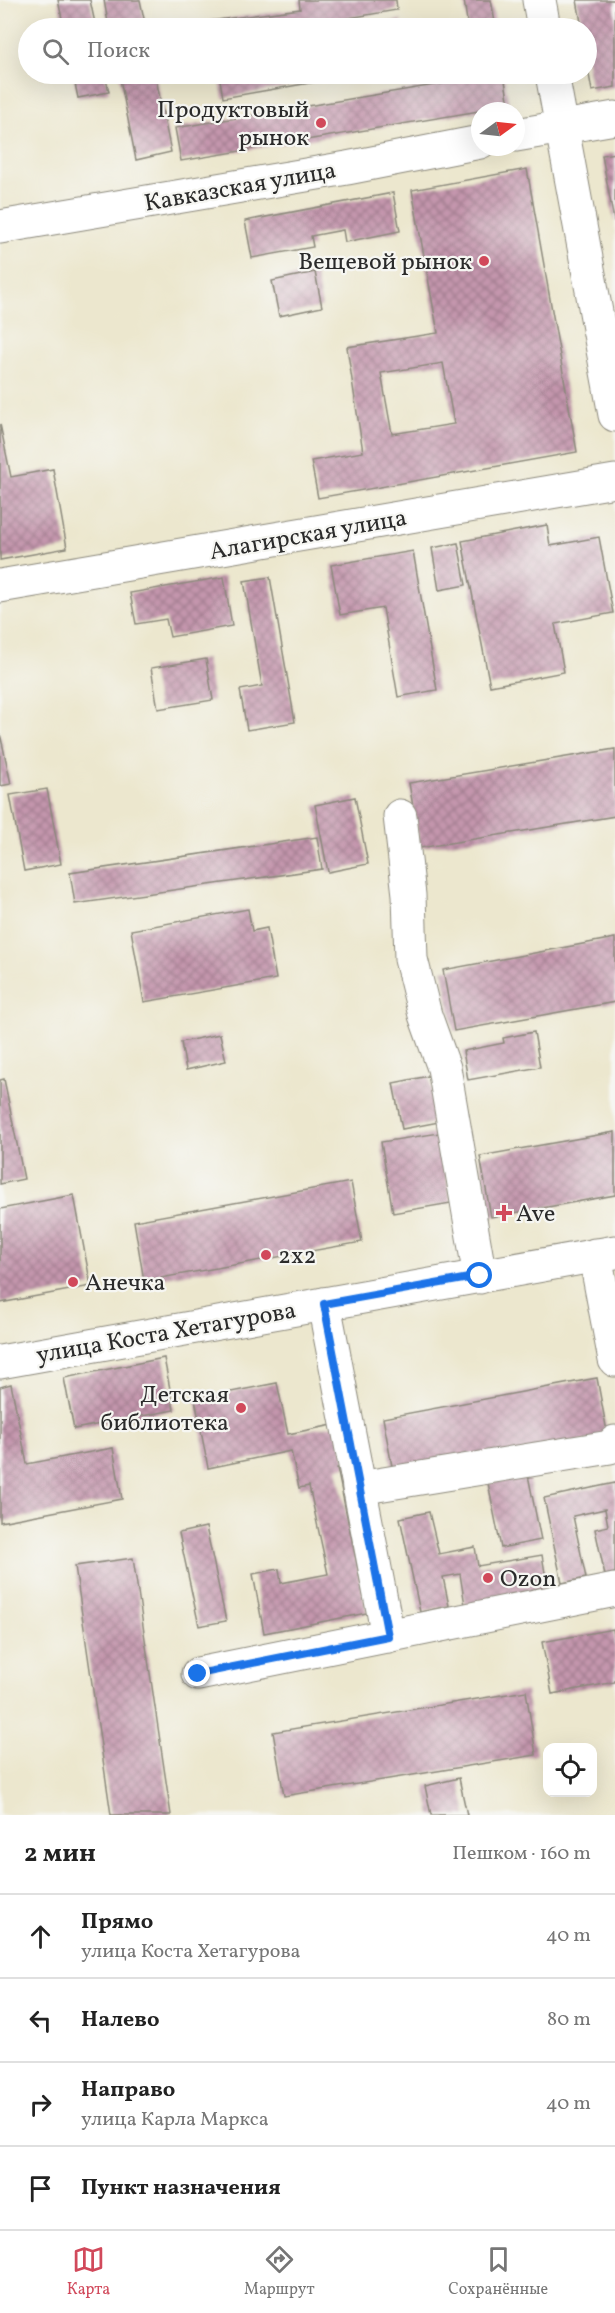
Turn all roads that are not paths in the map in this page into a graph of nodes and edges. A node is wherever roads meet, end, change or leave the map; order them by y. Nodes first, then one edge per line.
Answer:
1 (540, 0) edge
2 (543, 18) edge
3 (554, 84) edge
4 (615, 118) edge
5 (561, 127) junction
6 (525, 133) edge
7 (471, 144) edge
8 (0, 227) edge
9 (615, 415) edge
10 (615, 481) edge
11 (0, 586) edge
12 (400, 816) dead end
13 (605, 1253) edge
14 (480, 1276) junction
15 (324, 1304) junction
16 (615, 1360) edge
17 (0, 1362) edge
18 (615, 1443) edge
19 (359, 1488) junction
20 (615, 1590) edge
21 (388, 1636) junction
22 (198, 1674) dead end

1 - 2 street
3 - 5 street
4 - 5 street
5 - 6 street
5 - 9 street
7 - 8 street, Кавказская улица
10 - 11 street, Алагирская улица
12 - 14 street
13 - 14 street, улица Коста Хетагурова
13 - 16 street
14 - 15 street, улица Коста Хетагурова
15 - 17 street, улица Коста Хетагурова
15 - 19 street
18 - 19 street
19 - 21 street
20 - 21 street
21 - 22 street

